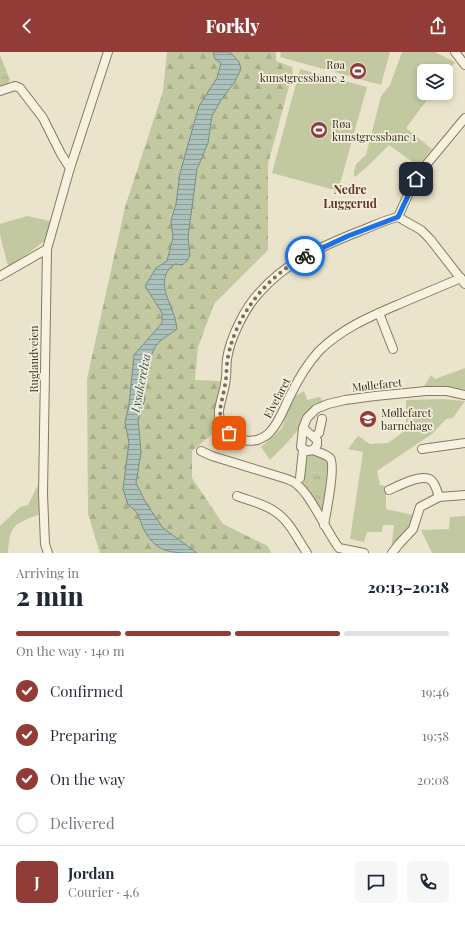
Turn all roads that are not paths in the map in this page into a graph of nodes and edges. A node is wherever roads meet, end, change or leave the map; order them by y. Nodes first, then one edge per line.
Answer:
1 (108, 52) edge
2 (454, 52) edge
3 (465, 65) edge
4 (0, 91) edge
5 (465, 118) edge
6 (70, 168) junction
7 (398, 217) junction
8 (47, 249) junction
9 (0, 276) edge
10 (463, 281) edge
11 (380, 313) junction
12 (393, 349) dead end
13 (465, 395) edge
14 (322, 419) dead end
15 (303, 428) junction
16 (314, 437) junction
17 (465, 443) edge
18 (422, 449) dead end
19 (303, 450) junction
20 (313, 450) junction
21 (201, 451) dead end
22 (300, 478) dead end
23 (389, 490) dead end
24 (465, 494) edge
25 (237, 496) dead end
26 (439, 497) junction
27 (324, 525) junction
28 (48, 553) edge
29 (307, 553) edge
30 (364, 553) edge
31 (392, 553) edge

1 - 6 street, Ruglandveien
2 - 3 street
4 - 6 street
5 - 7 street
6 - 8 street, Ruglandveien
7 - 10 street
7 - 11 street, Elvefaret
8 - 9 street
8 - 28 street, Ruglandveien
10 - 11 street, Elvefaret
11 - 12 street
13 - 15 street, Møllefaret
14 - 16 street
15 - 16 street
15 - 19 street, Møllefaret
16 - 20 street
17 - 18 street
19 - 20 street
19 - 22 street, Møllefaret
20 - 27 street
21 - 27 street
23 - 26 street
24 - 26 street
25 - 29 street
26 - 31 street
27 - 30 street

